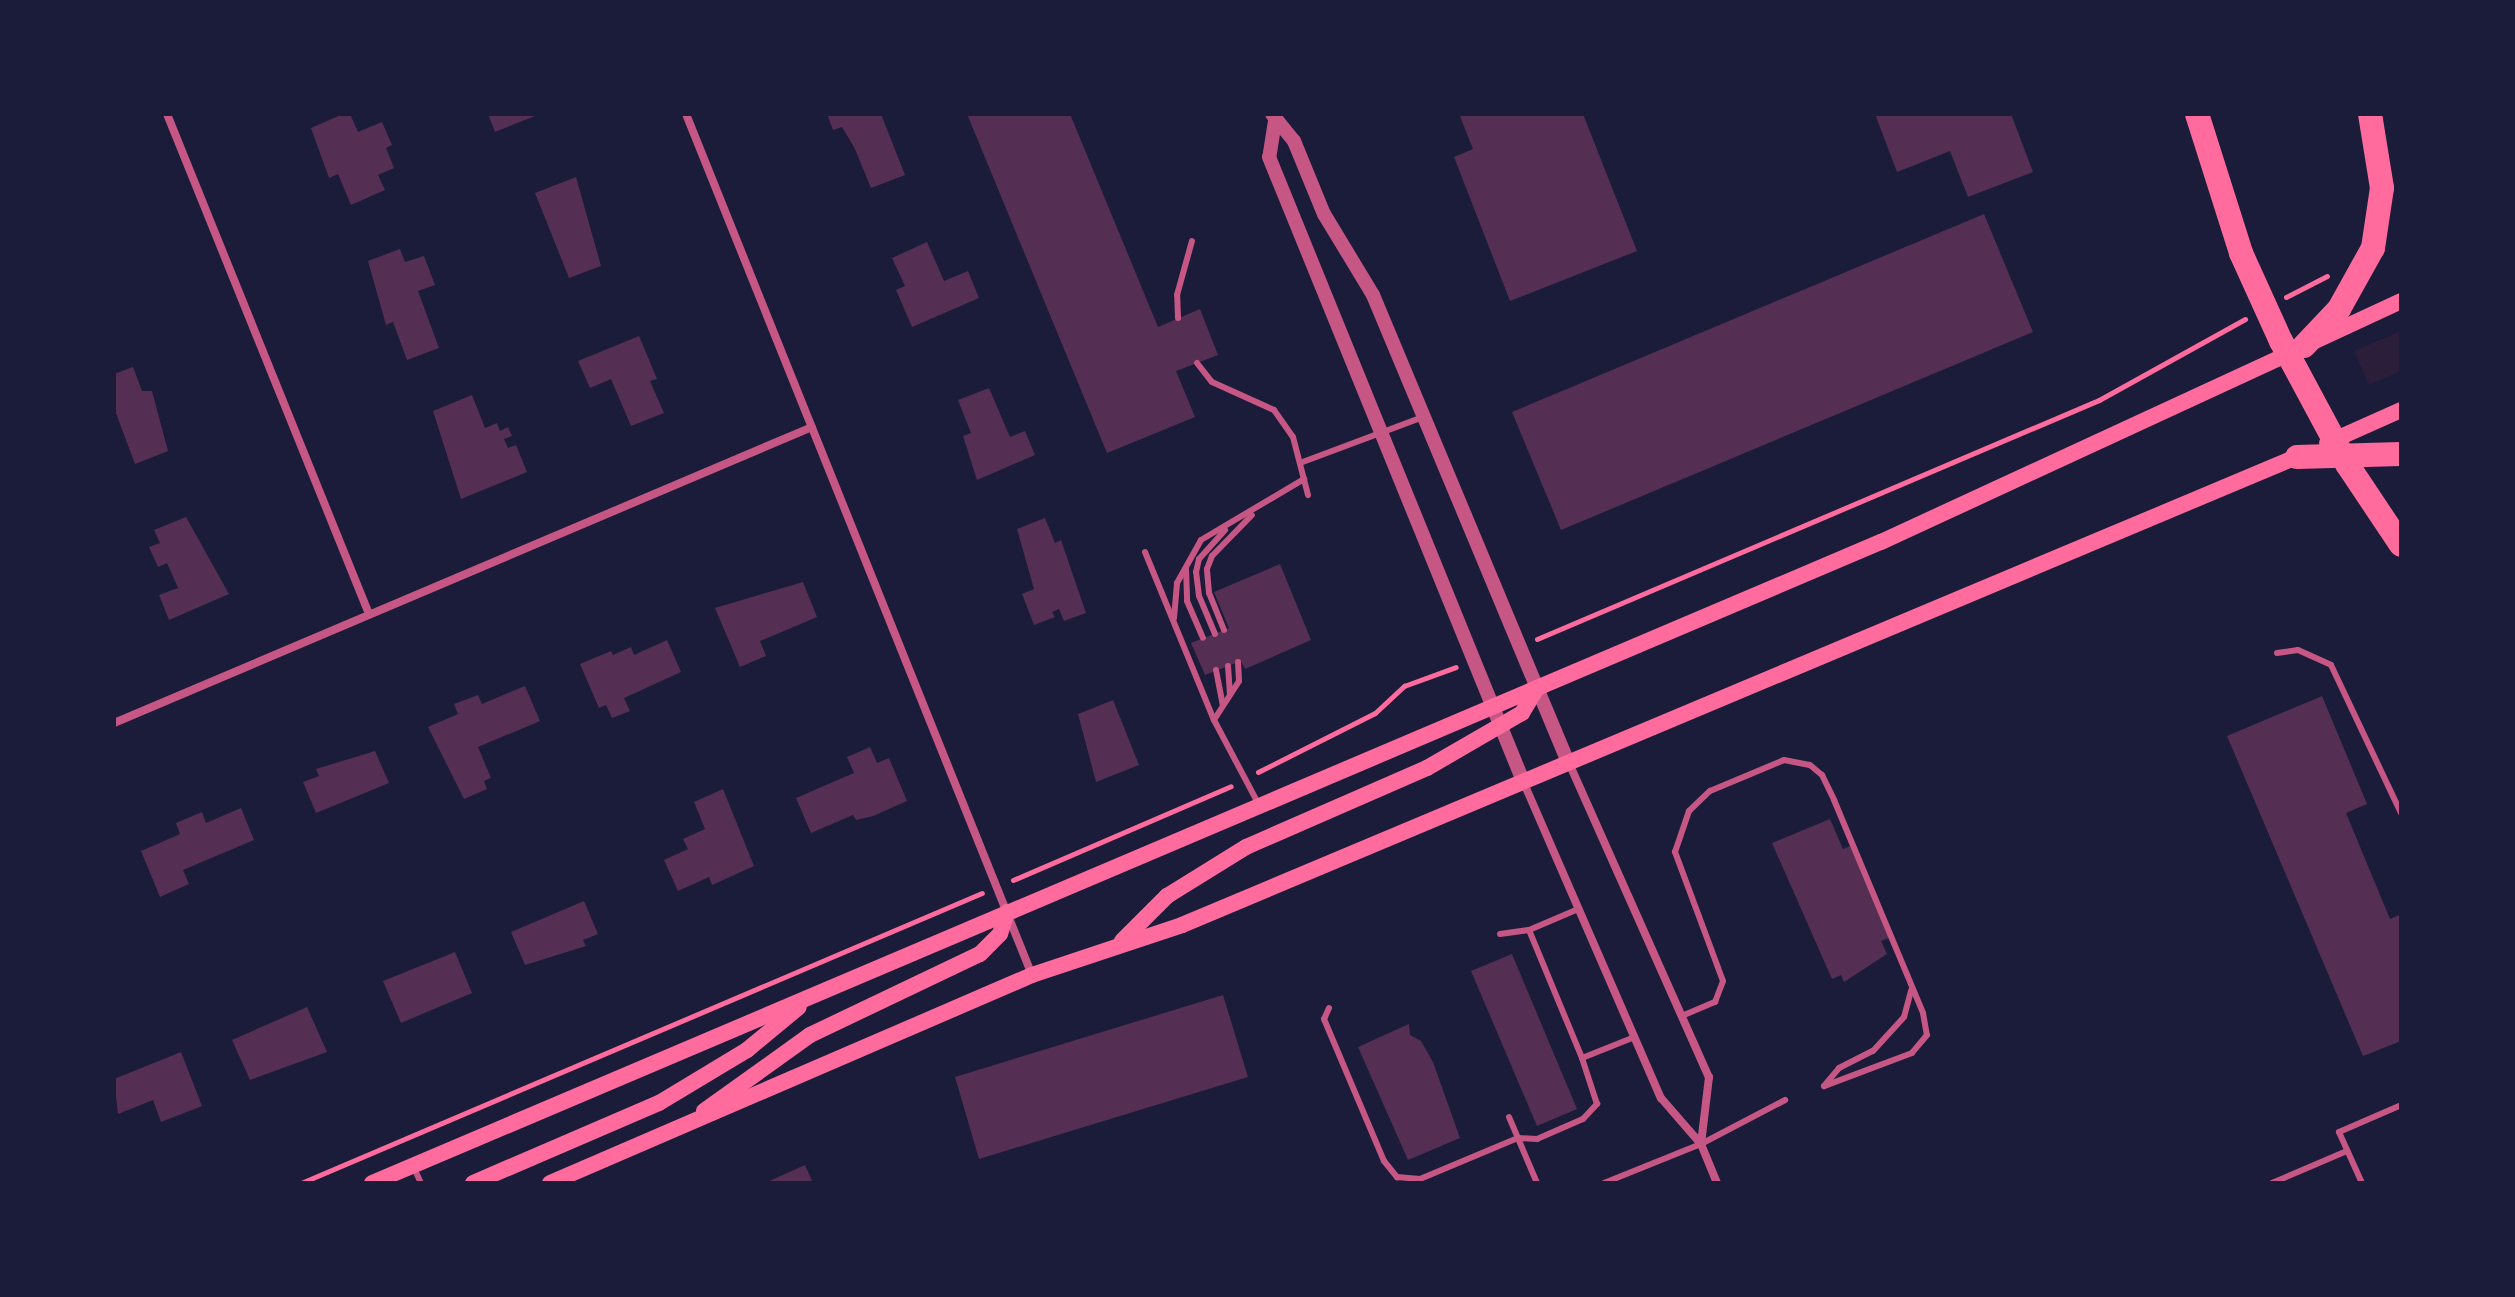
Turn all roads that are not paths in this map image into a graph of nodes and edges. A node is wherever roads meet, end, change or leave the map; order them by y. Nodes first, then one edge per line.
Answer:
1 (167, 114) edge
2 (686, 114) edge
3 (2197, 114) edge
4 (2370, 114) edge
5 (1274, 118) edge
6 (1192, 241) dead end
7 (2401, 301) edge
8 (1178, 318) dead end
9 (2304, 346) junction
10 (1197, 363) dead end
11 (2401, 410) edge
12 (1423, 417) junction
13 (812, 427) junction
14 (1379, 434) junction
15 (2401, 454) edge
16 (2297, 457) junction
17 (1300, 463) junction
18 (1304, 479) junction
19 (1308, 495) dead end
20 (1260, 507) junction
21 (1234, 522) junction
22 (2401, 545) edge
23 (1145, 552) dead end
24 (1186, 564) junction
25 (369, 614) junction
26 (1174, 622) junction
27 (1224, 630) dead end
28 (1215, 634) dead end
29 (1203, 638) dead end
30 (2277, 653) dead end
31 (1238, 662) dead end
32 (1228, 666) dead end
33 (1216, 670) dead end
34 (1537, 688) junction
35 (1230, 695) junction
36 (1223, 706) junction
37 (1493, 707) junction
38 (1214, 720) junction
39 (114, 723) edge
40 (1501, 724) junction
41 (1568, 762) junction
42 (1523, 781) junction
43 (1259, 805) junction
44 (2401, 813) edge
45 (1576, 910) junction
46 (1007, 912) junction
47 (1529, 930) junction
48 (1500, 934) dead end
49 (1121, 942) junction
50 (1032, 975) junction
51 (1911, 982) junction
52 (812, 995) junction
53 (1329, 1008) dead end
54 (1684, 1015) junction
55 (1632, 1038) junction
56 (1582, 1058) junction
57 (1785, 1100) dead end
58 (2401, 1105) edge
59 (1509, 1117) dead end
60 (684, 1127) junction
61 (1518, 1138) junction
62 (1701, 1144) junction
63 (2347, 1151) junction
64 (413, 1165) junction
65 (372, 1183) edge
66 (421, 1183) edge
67 (473, 1183) edge
68 (550, 1183) edge
69 (1537, 1183) edge
70 (1604, 1183) edge
71 (1717, 1183) edge
72 (2272, 1183) edge
73 (2362, 1183) edge

1 - 25 street
2 - 13 street
3 - 22 highway
4 - 9 highway
5 - 12 street
5 - 14 street
6 - 8 lane
7 - 9 main road
9 - 34 main road
10 - 17 lane
11 - 16 main road
12 - 14 lane
12 - 34 street
13 - 25 street
13 - 46 street
14 - 17 lane
14 - 37 street
15 - 16 highway
16 - 41 main road
17 - 18 lane
18 - 19 lane
18 - 20 lane
20 - 21 lane
20 - 27 lane
21 - 24 lane
21 - 28 lane
23 - 26 lane
24 - 26 lane
24 - 29 lane
25 - 39 street
26 - 38 lane
30 - 44 lane
31 - 35 lane
32 - 35 lane
33 - 36 lane
34 - 37 main road
34 - 40 main road
34 - 41 street
35 - 36 lane
36 - 38 lane
37 - 40 street
37 - 43 main road
38 - 43 lane
40 - 42 street
40 - 49 main road
41 - 42 main road
41 - 54 street
42 - 45 street
42 - 49 main road
43 - 46 main road
45 - 47 lane
45 - 55 street
46 - 50 street
46 - 52 main road
46 - 60 main road
47 - 48 lane
47 - 56 lane
49 - 50 main road
50 - 60 main road
51 - 51 lane
51 - 54 lane
52 - 64 main road
52 - 67 main road
53 - 61 lane
54 - 62 street
55 - 56 lane
55 - 62 street
56 - 61 lane
57 - 62 lane
58 - 63 lane
59 - 61 lane
60 - 68 main road
61 - 69 lane
62 - 70 lane
62 - 71 street
63 - 72 lane
63 - 73 lane
64 - 65 main road
64 - 66 lane

